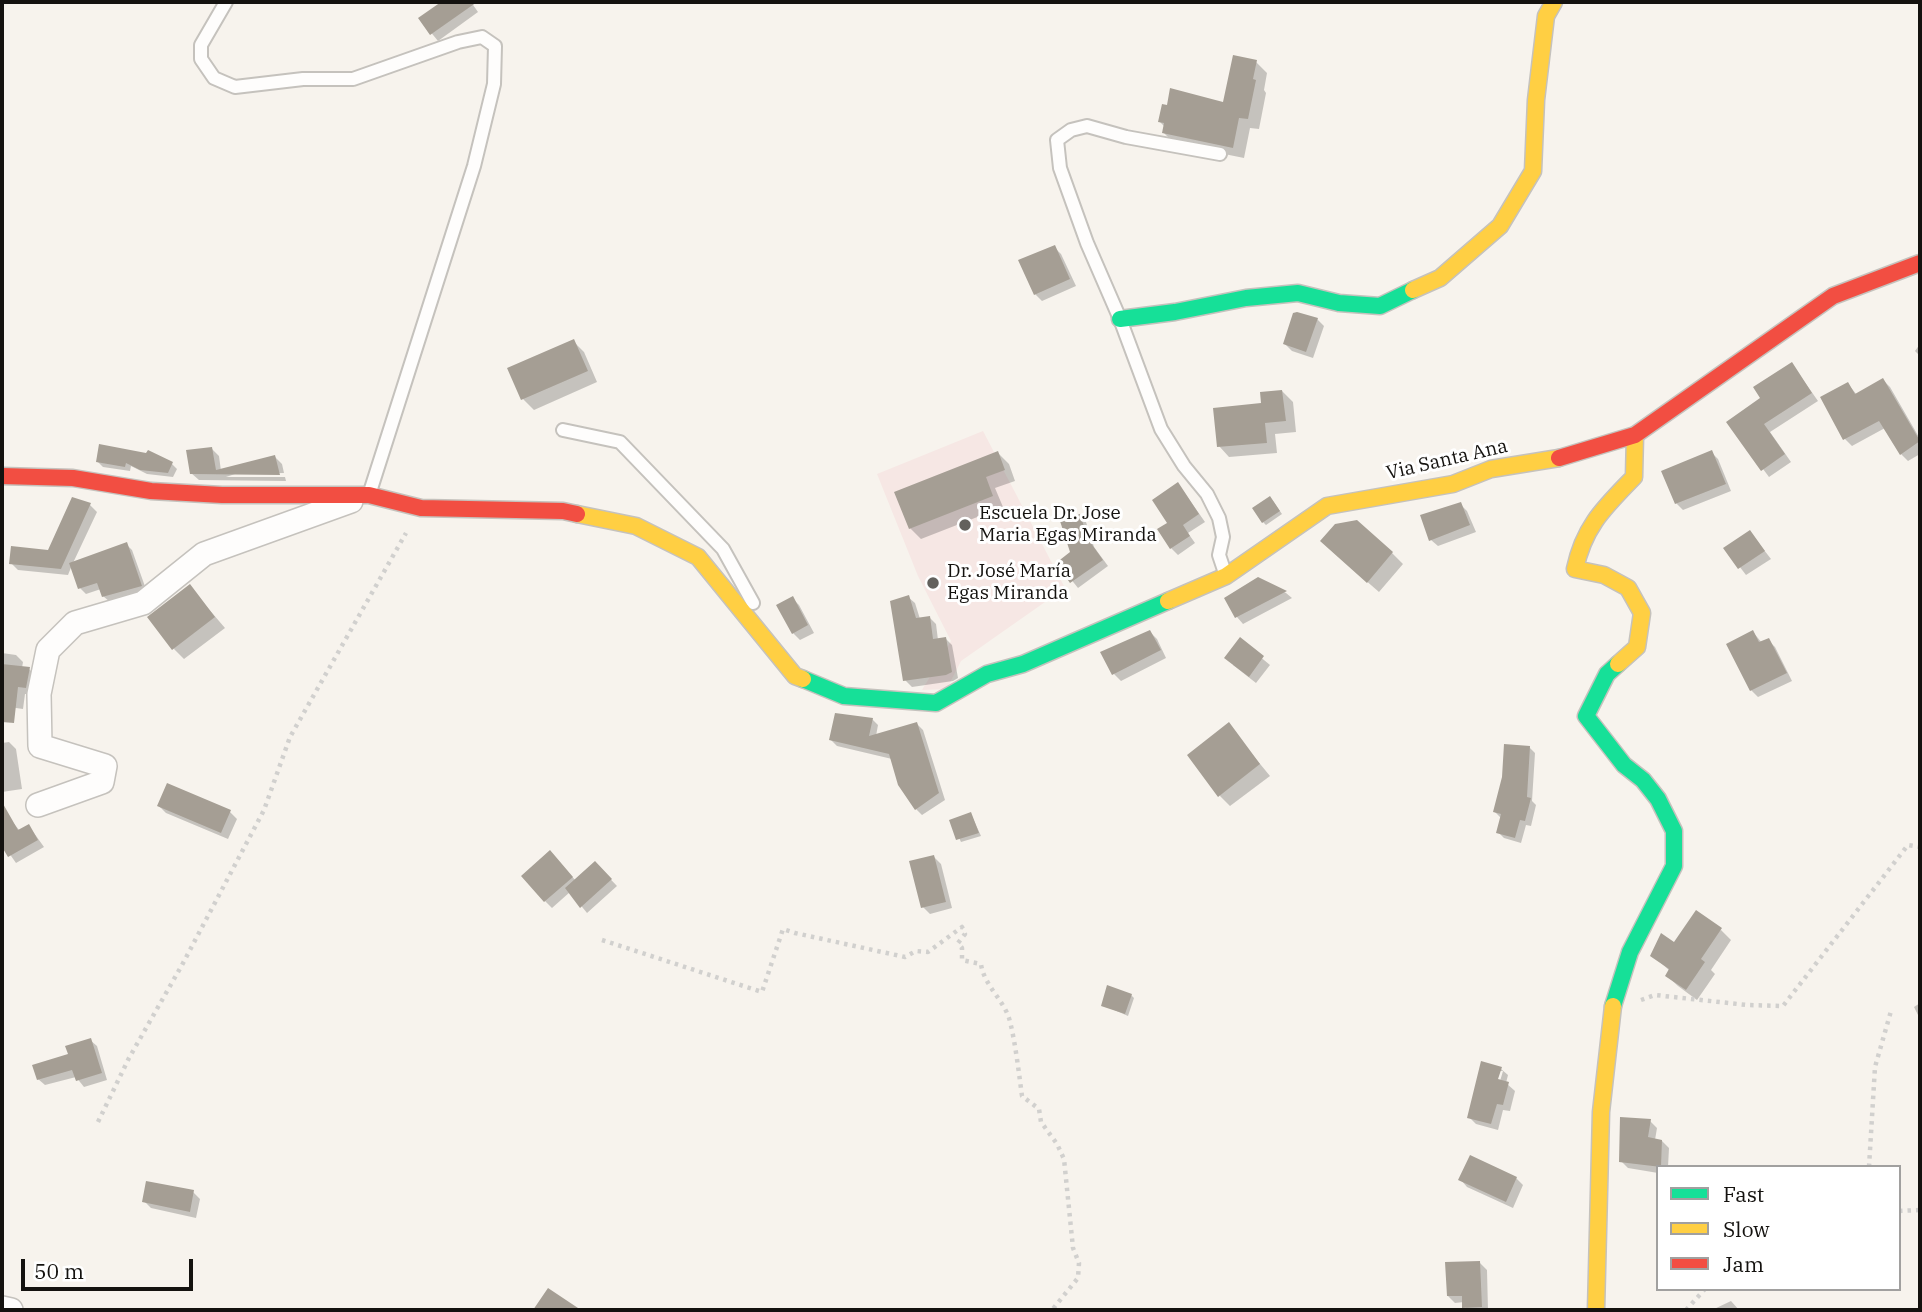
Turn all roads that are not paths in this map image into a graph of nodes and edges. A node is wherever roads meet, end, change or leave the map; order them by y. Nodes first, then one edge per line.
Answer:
1 (226, 2) edge
2 (1554, 2) edge
3 (1220, 154) dead end
4 (1920, 263) edge
5 (1120, 319) junction
6 (563, 430) dead end
7 (1635, 435) junction
8 (2, 476) edge
9 (369, 495) junction
10 (1226, 576) junction
11 (794, 676) junction
12 (38, 805) dead end
13 (2, 1308) edge
14 (11, 1310) edge
15 (1596, 1310) edge

1 - 9 lane
2 - 5 street
3 - 5 lane
4 - 7 street, Via Santa Ana
5 - 10 lane
6 - 11 lane
7 - 10 street, Via Santa Ana
7 - 15 street
8 - 9 street
9 - 11 street
9 - 12 street
10 - 11 street, Via Santa Ana
13 - 14 street

